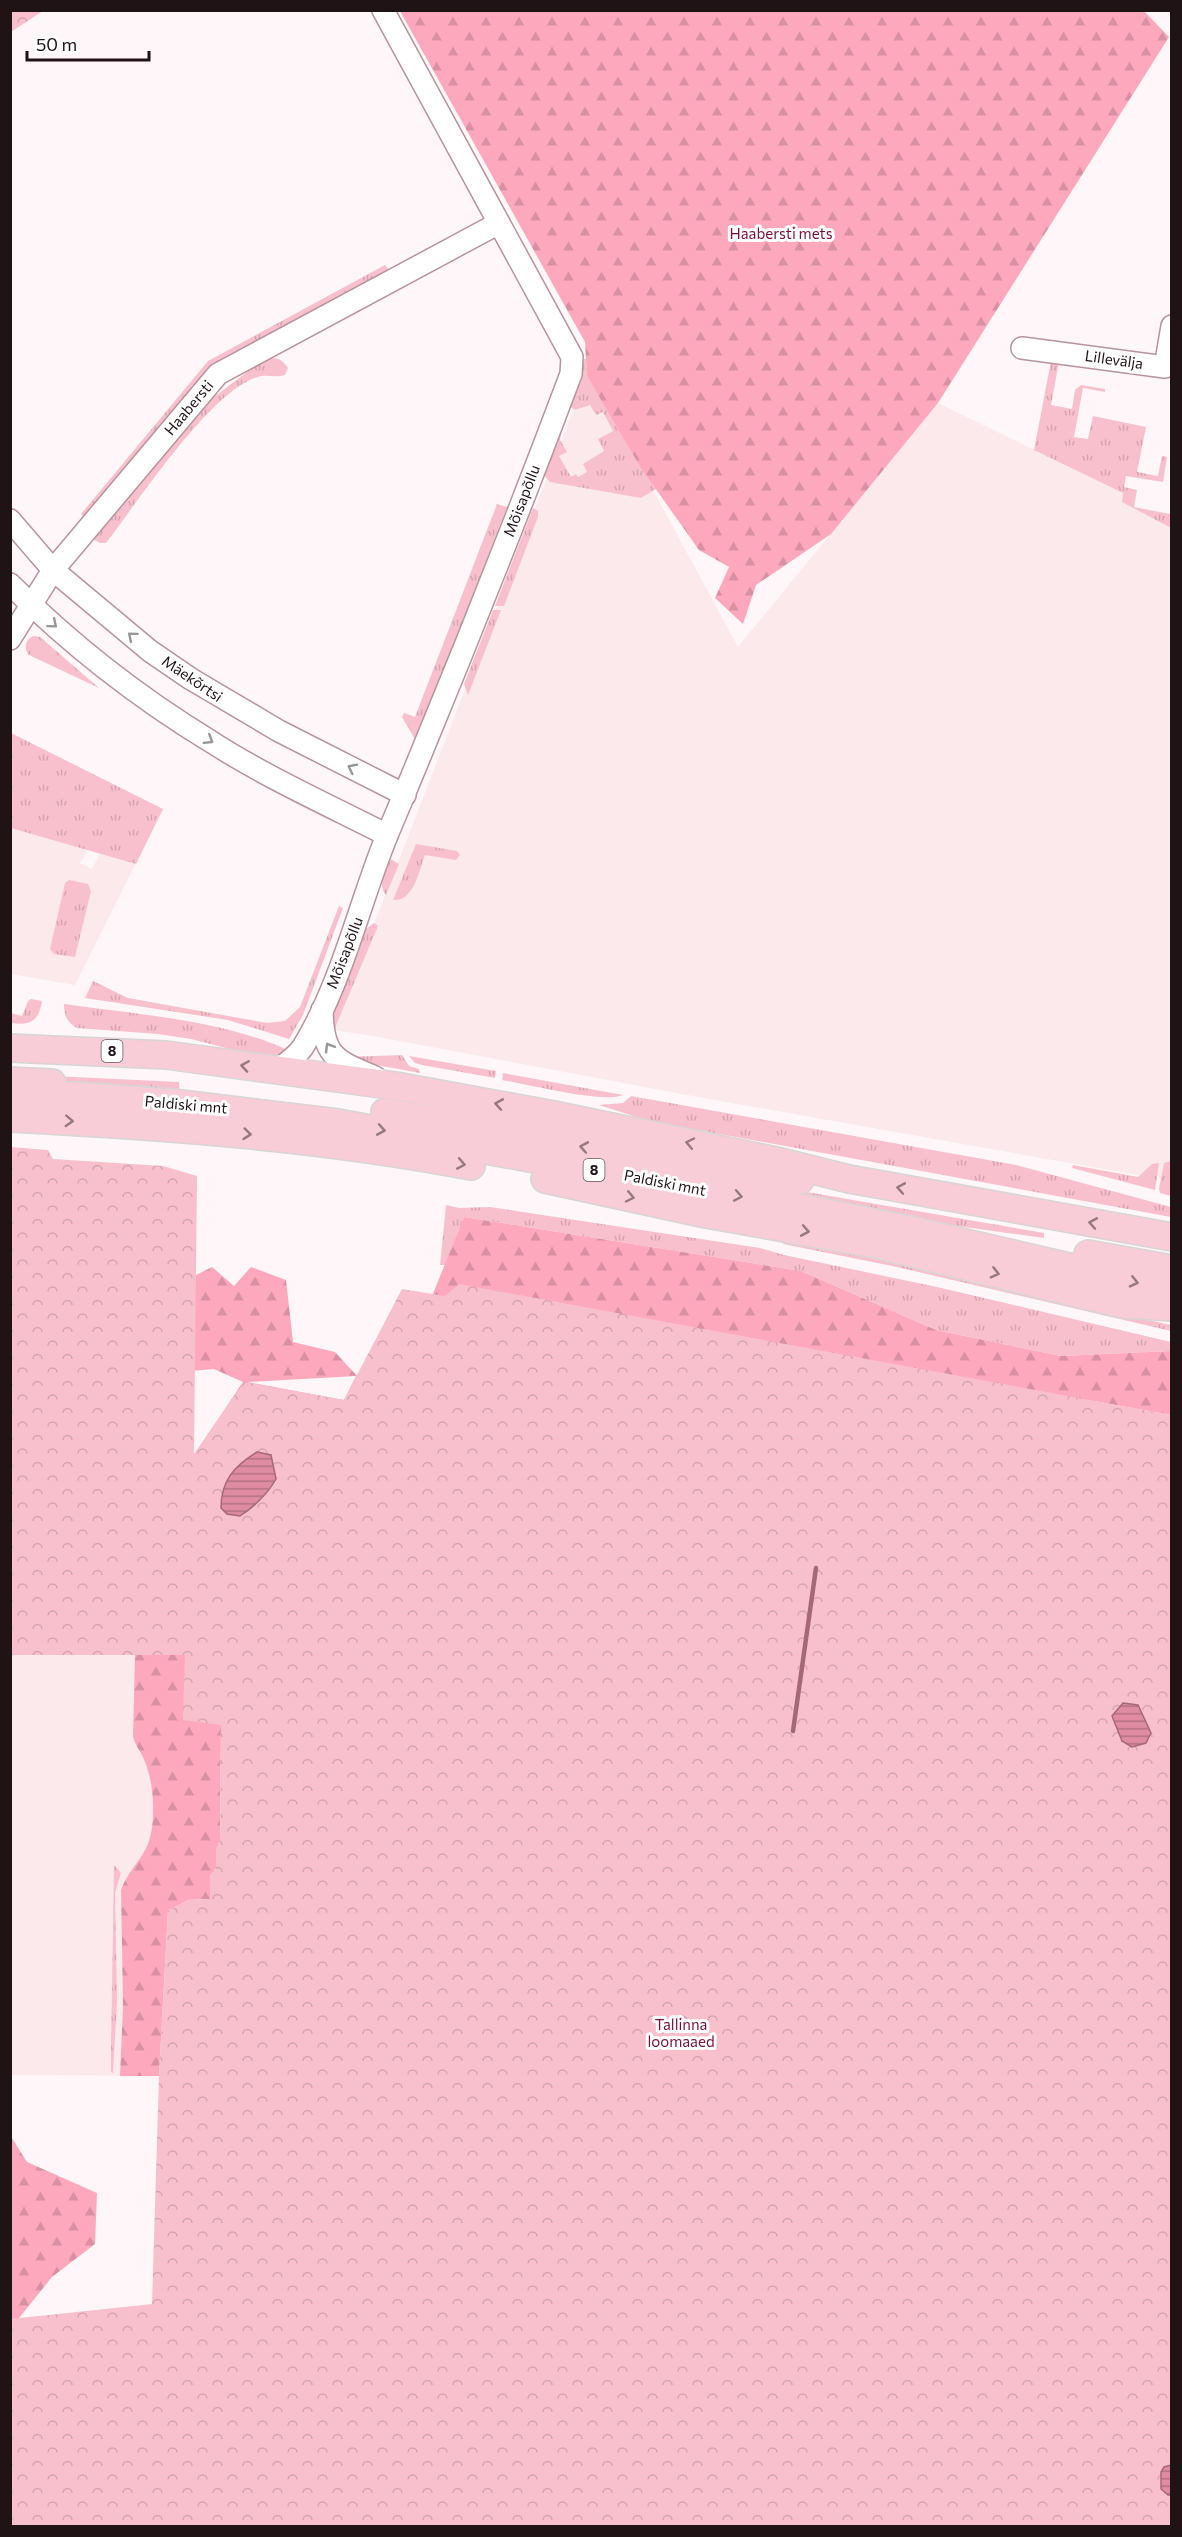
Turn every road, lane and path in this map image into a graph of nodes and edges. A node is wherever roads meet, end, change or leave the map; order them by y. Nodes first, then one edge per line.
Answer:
1 (383, 10) edge
2 (499, 223) junction
3 (1172, 326) edge
4 (1022, 348) dead end
5 (10, 520) edge
6 (53, 570) junction
7 (10, 584) edge
8 (31, 604) junction
9 (10, 639) edge
10 (405, 795) junction
11 (387, 836) junction
12 (322, 1010) junction
13 (10, 1034) edge
14 (10, 1048) edge
15 (214, 1061) junction
16 (10, 1062) edge
17 (276, 1071) junction
18 (10, 1081) edge
19 (396, 1086) junction
20 (10, 1102) edge
21 (10, 1118) edge
22 (849, 1179) junction
23 (914, 1231) junction
24 (1172, 1237) edge
25 (1172, 1269) edge
26 (1172, 1291) edge
27 (1172, 1307) edge

1 - 2 street, Mõisapõllu
2 - 6 street, Haabersti
2 - 10 street, Mõisapõllu
3 - 4 street, Lillevälja
5 - 6 street, Mäekõrtsi
6 - 8 street, Haabersti
10 -> 6 street, Mäekõrtsi
7 - 8 street
8 - 9 street, Haabersti
8 -> 11 street
10 - 11 street, Mõisapõllu
11 - 12 street, Mõisapõllu
12 - 17 street, Mõisapõllu
19 -> 12 street, Mõisapõllu
13 - 15 main road
14 - 15 main road, Paldiski mnt / 8
15 - 16 main road
17 -> 15 main road, Paldiski mnt / 8
17 - 19 main road, Paldiski mnt / 8
22 -> 18 main road, Paldiski mnt / 8
22 -> 19 main road, Paldiski mnt / 8
20 -> 23 main road, Paldiski mnt / 8
21 -> 27 main road, Paldiski mnt / 8
24 -> 22 main road, Paldiski mnt / 8
23 - 25 main road
23 -> 26 main road, Paldiski mnt / 8

